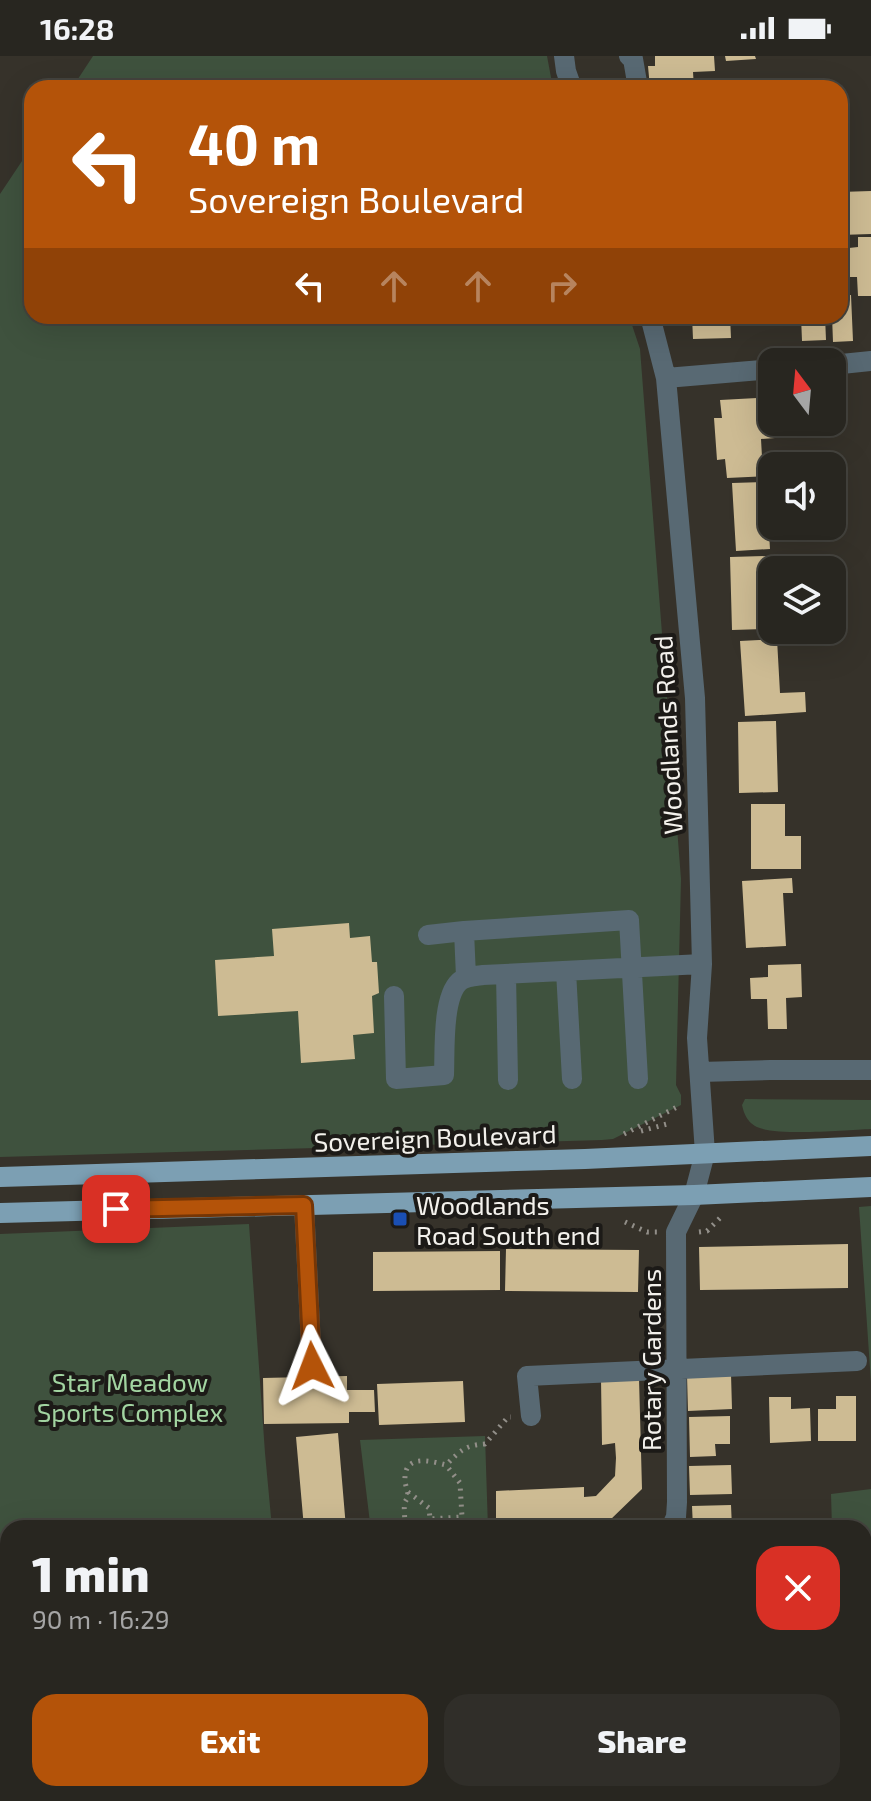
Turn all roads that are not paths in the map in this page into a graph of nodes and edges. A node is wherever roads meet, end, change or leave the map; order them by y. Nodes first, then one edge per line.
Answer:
1 (564, 56) edge
2 (629, 56) edge
3 (569, 80) edge
4 (637, 80) edge
5 (652, 324) edge
6 (871, 361) edge
7 (846, 364) edge
8 (758, 370) edge
9 (666, 378) junction
10 (464, 931) junction
11 (428, 935) dead end
12 (702, 964) junction
13 (631, 967) junction
14 (566, 971) junction
15 (506, 974) junction
16 (466, 977) junction
17 (394, 996) dead end
18 (871, 1070) edge
19 (700, 1072) junction
20 (572, 1079) dead end
21 (638, 1079) dead end
22 (508, 1080) dead end
23 (871, 1146) edge
24 (705, 1153) junction
25 (0, 1177) edge
26 (871, 1187) edge
27 (694, 1195) junction
28 (304, 1205) junction
29 (0, 1213) edge
30 (857, 1361) dead end
31 (312, 1366) dead end
32 (676, 1368) junction
33 (531, 1416) road end
34 (675, 1520) edge

1 - 3 street
2 - 4 street
5 - 9 street, Woodlands Road
6 - 7 street
8 - 9 street
9 - 12 street, Woodlands Road
10 - 11 street
10 - 13 street
10 - 16 street
12 - 13 street
12 - 19 street, Woodlands Road
13 - 14 street
13 - 21 street
14 - 15 street
14 - 20 street
15 - 16 street
15 - 22 street
16 - 17 street
18 - 19 street
19 - 24 street, Woodlands Road
23 - 24 main road, Sovereign Boulevard
24 - 25 main road, Sovereign Boulevard
24 - 27 street, Rotary Gardens
26 - 27 main road
27 - 28 main road
27 - 32 street, Rotary Gardens
28 - 29 main road
28 - 31 street
30 - 32 street
32 - 33 street
32 - 34 street, Rotary Gardens

